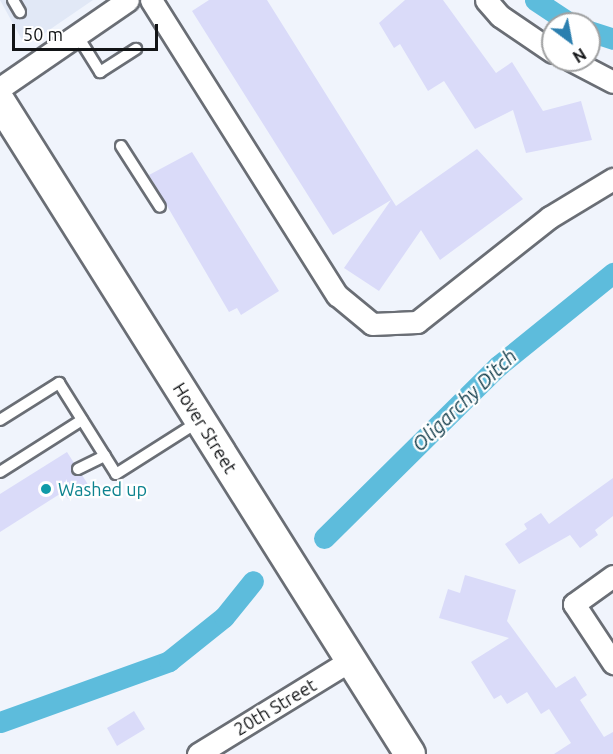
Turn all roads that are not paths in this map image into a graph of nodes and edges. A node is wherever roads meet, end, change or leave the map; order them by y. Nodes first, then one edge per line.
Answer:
1 (13, 0) edge
2 (128, 0) edge
3 (151, 0) edge
4 (486, 0) edge
5 (20, 12) dead end
6 (77, 35) junction
7 (541, 43) edge
8 (136, 49) dead end
9 (594, 72) edge
10 (613, 82) edge
11 (0, 88) edge
12 (0, 102) edge
13 (121, 146) dead end
14 (613, 179) edge
15 (160, 207) dead end
16 (0, 420) edge
17 (81, 420) junction
18 (200, 421) junction
19 (105, 456) junction
20 (78, 469) dead end
21 (0, 472) edge
22 (613, 576) edge
23 (351, 660) junction
24 (613, 663) edge
25 (198, 754) edge
26 (410, 754) edge

1 - 5 lane
2 - 6 street
3 - 14 street
4 - 7 street
6 - 8 lane
6 - 11 street
9 - 10 street
12 - 18 main road, Hover Street
13 - 15 lane
16 - 17 lane
17 - 19 lane
17 - 21 lane
18 - 19 lane
18 - 23 main road, Hover Street
19 - 20 lane
22 - 24 street
23 - 25 street, 20th Street
23 - 26 main road, Hover Street

